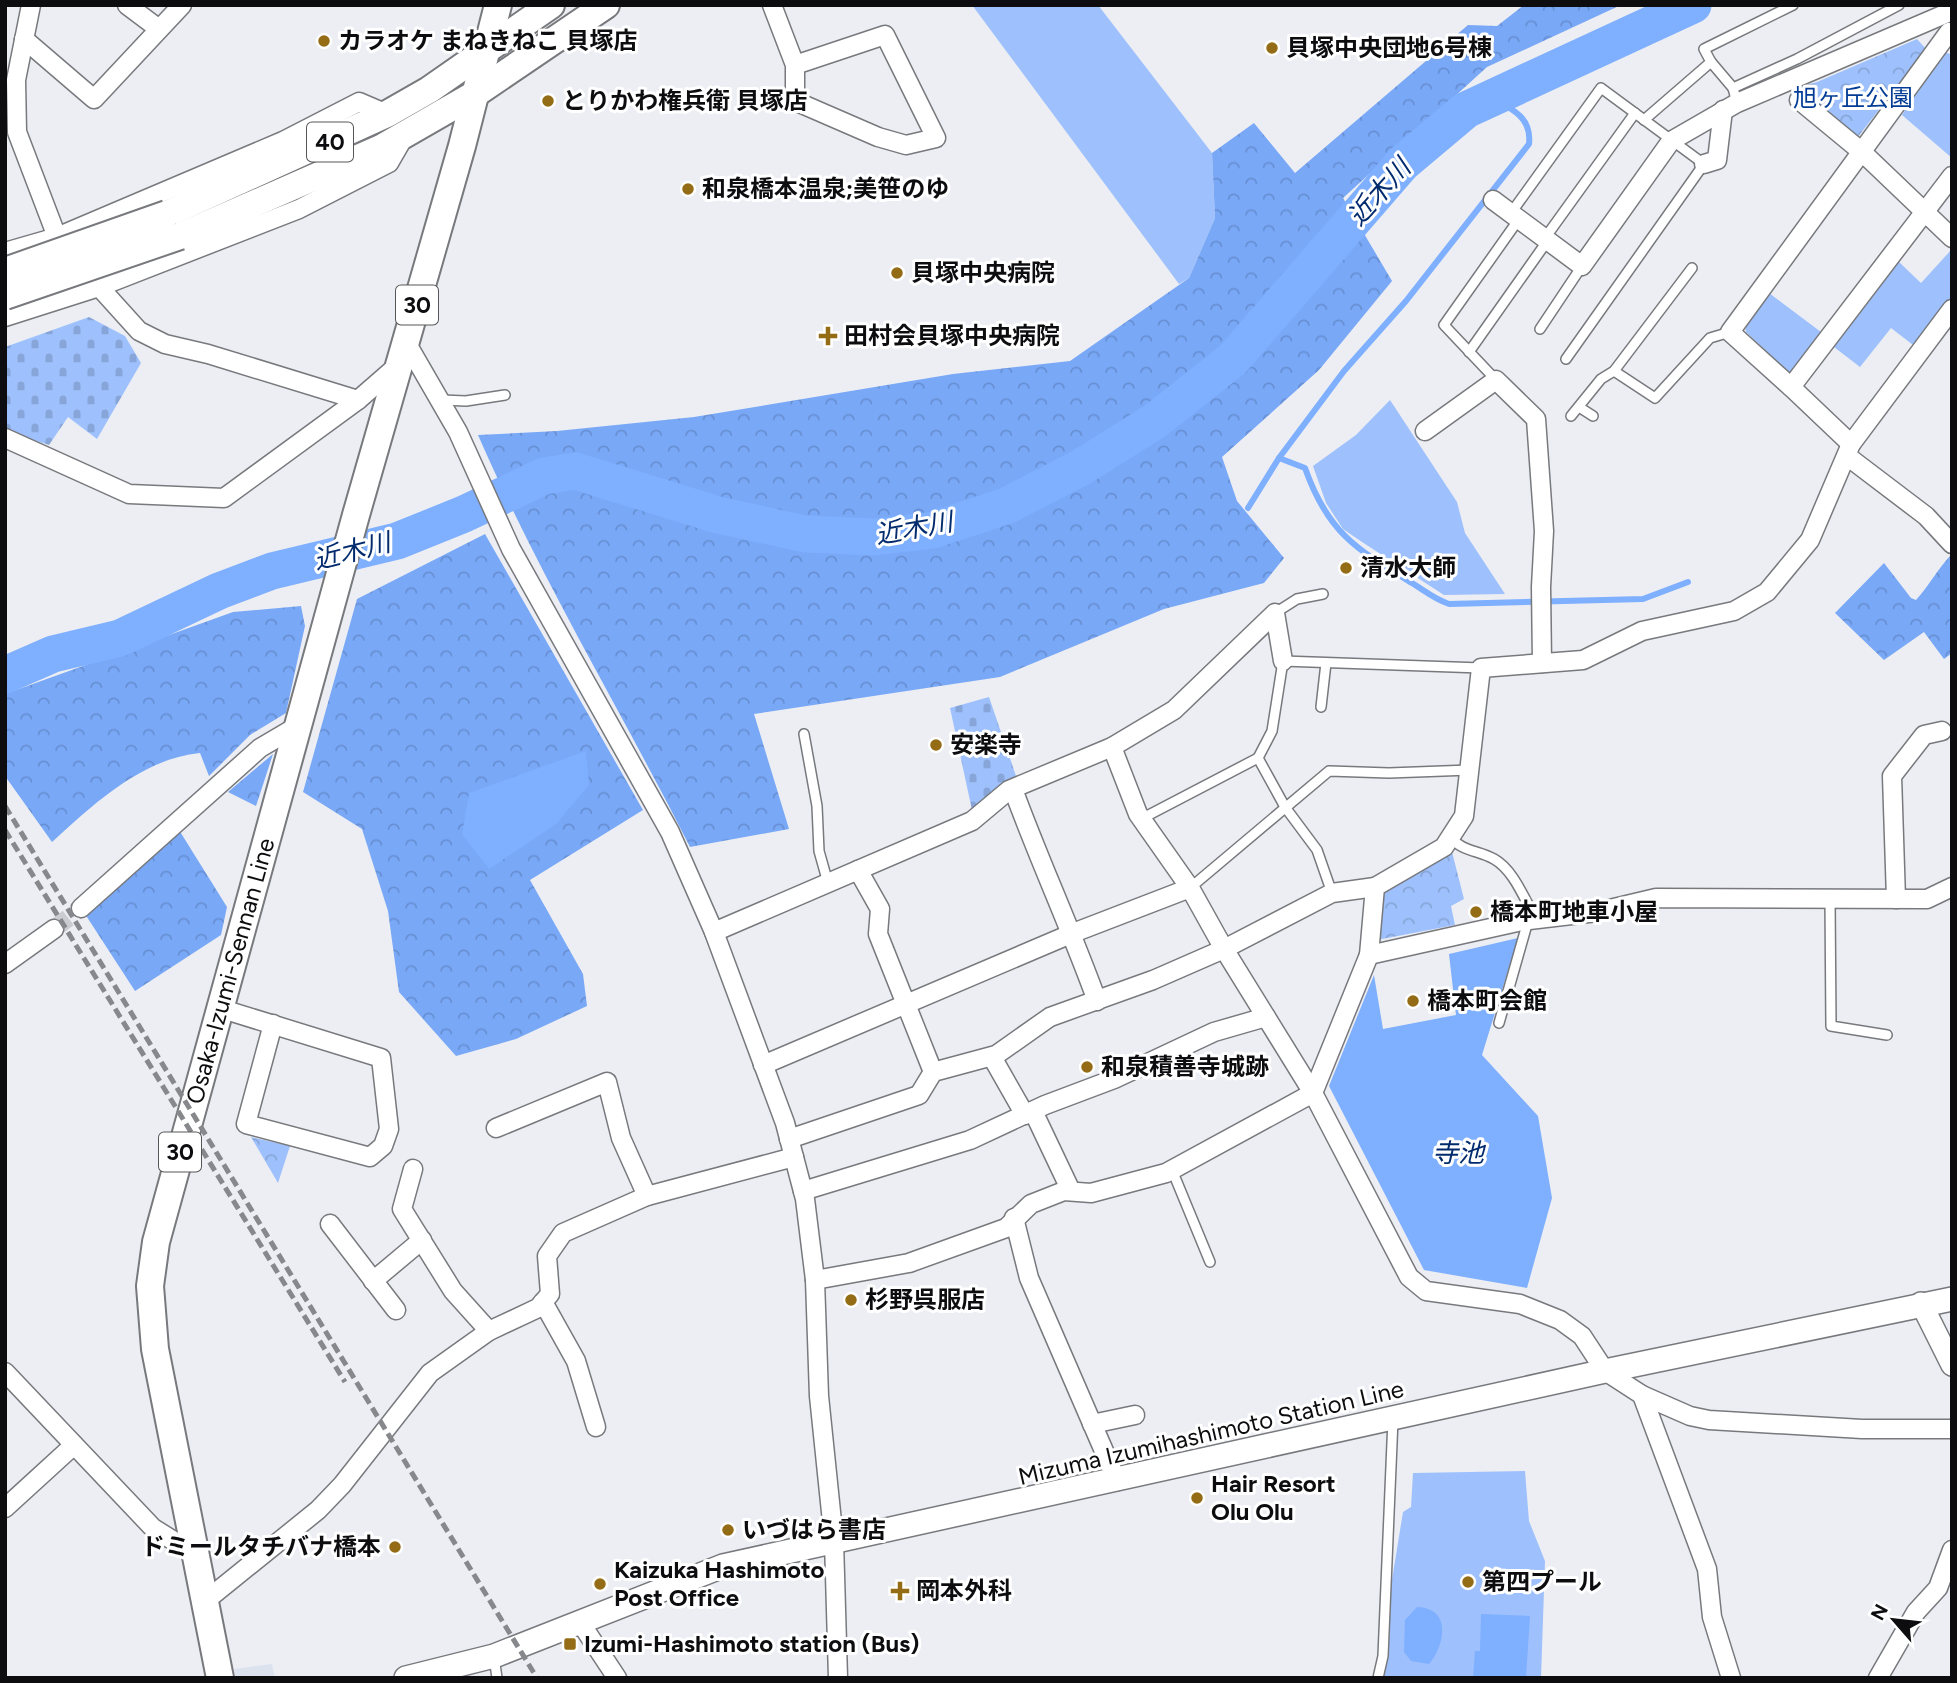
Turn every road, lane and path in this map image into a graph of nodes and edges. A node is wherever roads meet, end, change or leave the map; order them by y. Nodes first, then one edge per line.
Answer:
1 (31, 5) edge
2 (127, 5) edge
3 (182, 5) edge
4 (498, 5) edge
5 (551, 5) edge
6 (606, 5) edge
7 (772, 5) edge
8 (1793, 5) edge
9 (1899, 5) edge
10 (1947, 12) edge
11 (159, 29) junction
12 (1951, 36) edge
13 (24, 39) junction
14 (485, 52) junction
15 (1711, 62) junction
16 (12, 65) edge
17 (795, 65) junction
18 (475, 93) junction
19 (1731, 100) junction
20 (1799, 100) dead end
21 (1635, 113) junction
22 (11, 114) edge
23 (387, 114) junction
24 (1644, 120) junction
25 (406, 134) junction
26 (1671, 141) junction
27 (1862, 152) junction
28 (1704, 164) junction
29 (1952, 176) edge
30 (1493, 200) dead end
31 (1923, 214) junction
32 (1515, 216) junction
33 (174, 225) junction
34 (57, 237) junction
35 (1952, 238) edge
36 (1547, 239) junction
37 (5, 253) edge
38 (1582, 266) junction
39 (1692, 268) dead end
40 (5, 271) edge
41 (99, 287) junction
42 (5, 296) edge
43 (1952, 309) edge
44 (5, 317) edge
45 (1540, 329) dead end
46 (1731, 332) junction
47 (1469, 352) junction
48 (403, 353) junction
49 (1566, 359) dead end
50 (1614, 371) junction
51 (1496, 380) junction
52 (1791, 387) junction
53 (505, 395) dead end
54 (358, 400) junction
55 (441, 400) junction
56 (1579, 407) junction
57 (1571, 416) dead end
58 (1592, 416) dead end
59 (1425, 431) dead end
60 (5, 438) edge
61 (1849, 450) junction
62 (1952, 544) edge
63 (1323, 594) dead end
64 (1275, 613) junction
65 (1283, 661) junction
66 (1326, 663) junction
67 (1542, 663) junction
68 (1481, 668) junction
69 (1321, 707) dead end
70 (299, 725) junction
71 (1942, 731) dead end
72 (804, 734) dead end
73 (1112, 747) junction
74 (1258, 758) junction
75 (1470, 770) junction
76 (1013, 789) junction
77 (1285, 807) junction
78 (1141, 819) junction
79 (1450, 837) junction
80 (858, 870) junction
81 (828, 883) junction
82 (1375, 887) junction
83 (1952, 887) edge
84 (1190, 888) junction
85 (1332, 892) junction
86 (1830, 899) junction
87 (1896, 899) junction
88 (81, 908) tunnel mouth
89 (1532, 920) junction
90 (54, 929) tunnel mouth
91 (714, 932) junction
92 (1073, 933) junction
93 (1224, 950) junction
94 (1369, 955) junction
95 (5, 964) edge
96 (1097, 1001) junction
97 (906, 1005) junction
98 (219, 1008) junction
99 (1266, 1017) junction
100 (1499, 1023) dead end
101 (272, 1024) junction
102 (1888, 1035) dead end
103 (992, 1056) junction
104 (763, 1065) junction
105 (933, 1072) junction
106 (1314, 1093) junction
107 (1029, 1113) junction
108 (496, 1128) dead end
109 (789, 1139) junction
110 (794, 1157) junction
111 (413, 1169) dead end
112 (1172, 1170) junction
113 (803, 1191) junction
114 (1071, 1191) junction
115 (647, 1196) junction
116 (1014, 1218) junction
117 (330, 1224) dead end
118 (422, 1240) junction
119 (1210, 1262) dead end
120 (815, 1280) junction
121 (373, 1281) junction
122 (1952, 1298) edge
123 (543, 1302) junction
124 (1921, 1303) junction
125 (396, 1310) dead end
126 (489, 1331) junction
127 (1952, 1365) edge
128 (1605, 1371) junction
129 (9, 1384) edge
130 (1642, 1395) junction
131 (1135, 1415) dead end
132 (1393, 1419) junction
133 (1092, 1424) junction
134 (596, 1427) dead end
135 (1952, 1429) edge
136 (74, 1445) junction
137 (1117, 1481) junction
138 (5, 1508) edge
139 (834, 1541) junction
140 (1952, 1550) edge
141 (195, 1555) junction
142 (204, 1602) junction
143 (580, 1622) junction
144 (496, 1667) edge
145 (408, 1677) edge
146 (220, 1678) edge
147 (617, 1678) edge
148 (838, 1678) edge
149 (1378, 1678) edge
150 (1731, 1678) edge
151 (1878, 1678) edge

1 - 13 street
2 - 11 street
3 - 11 street
4 - 14 main road, 30
5 - 14 main road, 40
6 - 18 main road, 40
7 - 17 street
8 - 15 lane
9 - 19 lane
10 - 12 street
10 - 19 street
11 - 13 street
12 - 27 street
13 - 16 street
14 - 18 main road, 30
14 - 23 main road, 40
15 - 19 lane
15 - 24 lane
16 - 22 street
17 - 17 street
18 - 25 main road, 40
18 - 48 main road, 30
19 - 26 street
19 - 28 street
20 - 27 street
21 - 24 lane
21 - 32 lane
21 - 36 lane
22 - 34 street
23 - 33 main road, 40
23 - 34 street
24 - 26 lane
25 - 33 main road, 40
25 - 41 street
26 - 28 lane
26 - 38 street
27 - 31 street
27 - 46 street
28 - 49 lane
29 - 31 street
30 - 32 street
31 - 35 street
31 - 52 street
32 - 36 street
32 - 47 lane
33 - 40 main road, 40, bridge
33 - 42 main road, 40, bridge
34 - 37 street
34 - 41 street
36 - 38 street
36 - 47 lane
38 - 45 lane
39 - 50 lane
41 - 44 street
41 - 54 street
43 - 61 street
46 - 50 lane
46 - 52 street
47 - 51 lane
48 - 54 street
48 - 55 street
48 - 70 main road, Osaka-Izumi-Sennan Line / 30
50 - 56 lane
51 - 59 street
51 - 67 street
52 - 61 street
53 - 55 lane
54 - 60 street
55 - 91 street
56 - 57 lane
56 - 58 lane
61 - 62 street
61 - 67 street
63 - 64 lane
64 - 65 street
64 - 73 street
65 - 66 lane
65 - 74 lane
66 - 68 lane
66 - 69 lane
67 - 68 street
68 - 75 street
70 - 88 street
70 - 98 main road, Osaka-Izumi-Sennan Line / 30
71 - 87 street
72 - 81 lane
73 - 76 street
73 - 78 street
74 - 77 lane
74 - 78 lane
75 - 77 lane
75 - 79 street
76 - 80 street
76 - 92 street
77 - 84 lane
77 - 85 lane
78 - 84 street
79 - 82 street
79 - 89 lane
80 - 81 street
80 - 97 street
81 - 91 street
82 - 85 street
82 - 94 street
83 - 87 street
84 - 92 street
84 - 93 street
85 - 93 street
86 - 87 street
86 - 89 street
86 - 102 lane
89 - 94 street
89 - 100 lane
90 - 95 street
91 - 104 street
92 - 96 street
92 - 97 street
93 - 96 street
93 - 99 street
94 - 106 street
96 - 103 street
97 - 104 street
97 - 105 street
98 - 101 street
98 - 141 main road, Osaka-Izumi-Sennan Line / 30
99 - 106 street
99 - 107 street
101 - 101 street
103 - 105 street
103 - 107 street
104 - 109 street
105 - 109 street
106 - 112 street
106 - 128 street
107 - 113 street
107 - 114 street
108 - 115 street
109 - 110 street
110 - 113 street
110 - 115 street
111 - 118 street
112 - 114 street
112 - 119 lane
113 - 120 street
114 - 116 street
115 - 123 street
116 - 120 street
116 - 133 street
117 - 121 street
118 - 121 street
118 - 126 street
120 - 139 street
121 - 125 street
122 - 124 main road, Mizuma Izumihashimoto Station Line
123 - 126 street
123 - 134 street
124 - 127 street
124 - 128 main road, Mizuma Izumihashimoto Station Line
126 - 142 street
128 - 130 street
128 - 132 main road, Mizuma Izumihashimoto Station Line
129 - 136 street
130 - 135 street
130 - 150 street
131 - 133 street
132 - 137 main road, Mizuma Izumihashimoto Station Line
132 - 149 lane
133 - 137 street
136 - 138 street
136 - 141 street
137 - 139 main road, Mizuma Izumihashimoto Station Line
139 - 143 main road, Mizuma Izumihashimoto Station Line
139 - 148 street
140 - 151 street
141 - 142 main road, Osaka-Izumi-Sennan Line / 30
142 - 146 main road, Osaka-Izumi-Sennan Line / 30
143 - 144 main road, Mizuma Izumihashimoto Station Line
143 - 147 street
144 - 145 main road, Mizuma Izumihashimoto Station Line

